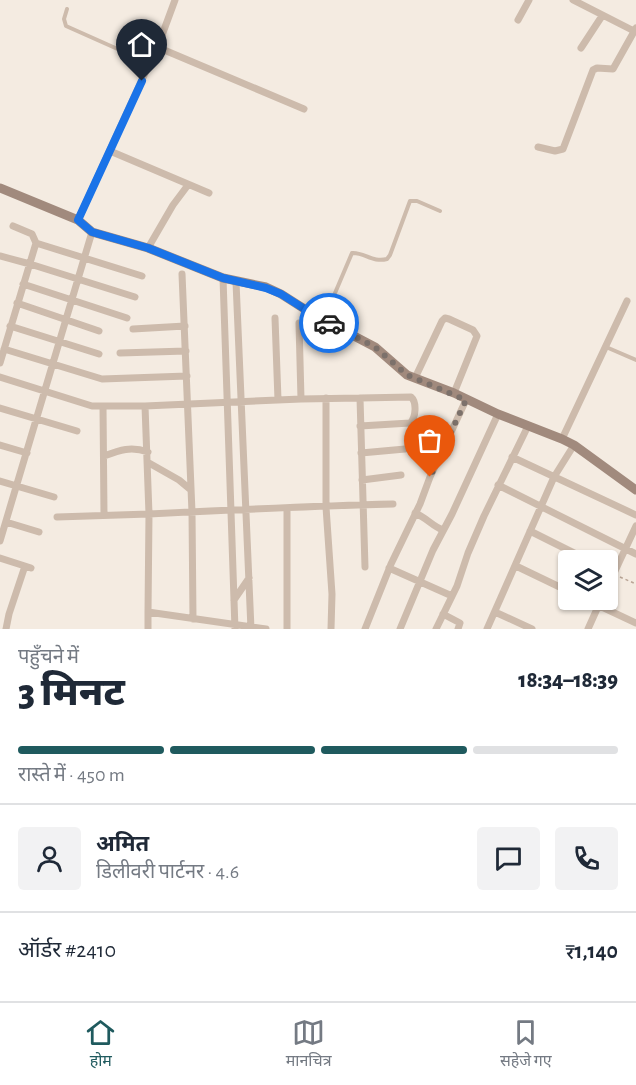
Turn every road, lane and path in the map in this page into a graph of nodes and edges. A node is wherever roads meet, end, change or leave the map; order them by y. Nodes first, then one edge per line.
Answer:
1 (175, 0) edge
2 (529, 0) edge
3 (573, 0) edge
4 (67, 9) dead end
5 (602, 16) junction
6 (518, 20) dead end
7 (635, 30) edge
8 (157, 47) junction
9 (581, 48) dead end
10 (149, 63) junction
11 (304, 109) dead end
12 (538, 147) dead end
13 (110, 151) junction
14 (188, 184) junction
15 (0, 188) edge
16 (208, 193) dead end
17 (440, 211) dead end
18 (78, 220) junction
19 (13, 226) dead end
20 (92, 232) junction
21 (35, 239) junction
22 (148, 248) junction
23 (0, 256) edge
24 (84, 257) junction
25 (30, 264) junction
26 (182, 274) dead end
27 (142, 276) dead end
28 (223, 278) junction
29 (78, 279) junction
30 (236, 282) junction
31 (23, 284) junction
32 (135, 297) dead end
33 (72, 301) junction
34 (627, 301) dead end
35 (17, 303) junction
36 (127, 318) dead end
37 (275, 318) dead end
38 (324, 320) junction
39 (66, 321) junction
40 (298, 323) dead end
41 (10, 326) junction
42 (184, 326) junction
43 (133, 329) dead end
44 (99, 331) dead end
45 (60, 342) junction
46 (605, 347) junction
47 (4, 349) junction
48 (186, 351) junction
49 (120, 353) dead end
50 (99, 354) dead end
51 (636, 360) edge
52 (0, 363) edge
53 (53, 364) junction
54 (187, 376) junction
55 (0, 377) edge
56 (415, 378) junction
57 (45, 391) junction
58 (454, 393) junction
59 (326, 398) junction
60 (360, 398) junction
61 (301, 399) junction
62 (278, 400) junction
63 (466, 400) junction
64 (242, 401) junction
65 (227, 402) junction
66 (188, 403) junction
67 (103, 406) junction
68 (145, 406) junction
69 (0, 408) edge
70 (498, 414) junction
71 (37, 418) junction
72 (360, 426) junction
73 (528, 426) junction
74 (77, 431) dead end
75 (562, 439) junction
76 (0, 445) edge
77 (574, 445) junction
78 (405, 449) dead end
79 (242, 451) junction
80 (148, 452) junction
81 (229, 452) junction
82 (27, 453) junction
83 (361, 453) junction
84 (104, 456) junction
85 (512, 457) junction
86 (149, 463) junction
87 (401, 475) dead end
88 (554, 477) junction
89 (362, 480) junction
90 (0, 481) edge
91 (17, 485) junction
92 (498, 485) junction
93 (191, 490) junction
94 (636, 490) edge
95 (54, 496) dead end
96 (393, 504) dead end
97 (363, 505) junction
98 (541, 506) junction
99 (327, 507) junction
100 (287, 508) junction
101 (245, 509) junction
102 (231, 510) junction
103 (192, 512) junction
104 (416, 513) junction
105 (149, 514) junction
106 (105, 515) junction
107 (636, 515) edge
108 (57, 517) dead end
109 (6, 522) junction
110 (636, 526) edge
111 (444, 530) junction
112 (530, 531) junction
113 (39, 532) dead end
114 (0, 541) edge
115 (625, 548) junction
116 (568, 550) edge
117 (636, 554) edge
118 (0, 558) edge
119 (618, 559) edge
120 (248, 563) junction
121 (233, 564) junction
122 (516, 566) junction
123 (366, 567) dead end
124 (389, 568) junction
125 (618, 576) edge
126 (249, 578) junction
127 (420, 583) junction
128 (636, 584) edge
129 (558, 586) edge
130 (452, 596) junction
131 (234, 600) junction
132 (597, 610) edge
133 (613, 610) edge
134 (148, 612) junction
135 (495, 612) junction
136 (443, 614) junction
137 (194, 619) junction
138 (636, 623) edge
139 (235, 627) edge
140 (251, 628) edge
141 (6, 629) edge
142 (148, 629) edge
143 (266, 629) edge
144 (287, 629) edge
145 (331, 629) edge
146 (365, 629) edge
147 (400, 629) edge
148 (436, 629) edge
149 (458, 629) edge
150 (487, 629) edge
151 (532, 629) edge
152 (588, 629) edge

1 - 8 street
2 - 6 street
3 - 5 street
4 - 10 lane
5 - 7 street
5 - 9 street
7 - 12 street
8 - 10 street
8 - 11 street
10 - 13 street
13 - 14 street
13 - 18 street
14 - 16 street
14 - 22 street
15 - 18 street
17 - 38 lane
18 - 20 street
19 - 21 street
20 - 22 street
20 - 24 street
21 - 24 street
21 - 25 street
22 - 28 street
23 - 25 street
24 - 27 street
24 - 29 street
25 - 29 street
25 - 31 street
26 - 42 street
28 - 30 street
28 - 65 street
29 - 32 street
29 - 33 street
30 - 38 street
30 - 64 street
31 - 33 street
31 - 35 street
33 - 36 street
33 - 39 street
34 - 46 street
35 - 39 street
35 - 41 street
37 - 62 street
38 - 56 street
39 - 44 street
39 - 45 street
40 - 61 street
41 - 45 street
41 - 47 street
42 - 43 street
42 - 48 street
45 - 50 street
45 - 53 street
46 - 51 lane
46 - 75 street
47 - 52 street
47 - 53 street
48 - 49 street
48 - 54 street
53 - 54 street
53 - 57 street
54 - 66 street
55 - 57 street
56 - 58 street
56 - 58 street
57 - 67 street
57 - 71 street
58 - 63 street
59 - 60 street
59 - 61 street
59 - 99 street
60 - 72 street
60 - 72 street
61 - 62 street
62 - 64 street
63 - 70 street
63 - 104 street
64 - 65 street
64 - 79 street
65 - 66 street
65 - 81 street
66 - 68 street
66 - 93 street
67 - 68 street
67 - 84 street
68 - 80 street
69 - 71 street
70 - 73 street
70 - 111 street
71 - 74 street
71 - 82 street
72 - 83 street
73 - 75 street
73 - 85 street
75 - 77 street
76 - 82 street
77 - 88 street
77 - 94 street
78 - 83 street
79 - 81 street
79 - 101 street
80 - 84 street
80 - 86 street
81 - 102 street
82 - 91 street
83 - 89 street
84 - 106 street
85 - 88 street
85 - 92 street
86 - 93 street
86 - 105 street
87 - 89 street
88 - 98 street
88 - 107 street
89 - 97 street
90 - 91 street
91 - 95 street
91 - 109 street
92 - 98 street
92 - 130 street
93 - 103 street
96 - 97 street
97 - 99 street
97 - 123 street
98 - 112 street
98 - 115 street
99 - 100 street
99 - 145 street
100 - 101 street
100 - 144 street
101 - 102 street
101 - 120 street
102 - 103 street
102 - 121 street
103 - 105 street
103 - 137 street
104 - 111 street
104 - 124 street
105 - 106 street
105 - 134 street
106 - 108 street
109 - 113 street
109 - 114 street
110 - 115 street
111 - 127 street
112 - 116 street
112 - 122 street
115 - 117 street
115 - 119 street
118 - 141 street
120 - 121 street
120 - 126 street
121 - 131 street
122 - 129 street
122 - 135 street
124 - 127 street
124 - 146 street
125 - 128 path
126 - 131 street
126 - 140 street
127 - 130 street
127 - 147 street
130 - 136 street
131 - 139 street
132 - 152 street
133 - 138 street
134 - 137 street
134 - 142 street
135 - 150 street
135 - 151 street
136 - 148 street
136 - 149 street
137 - 139 street
139 - 140 street
140 - 143 street

